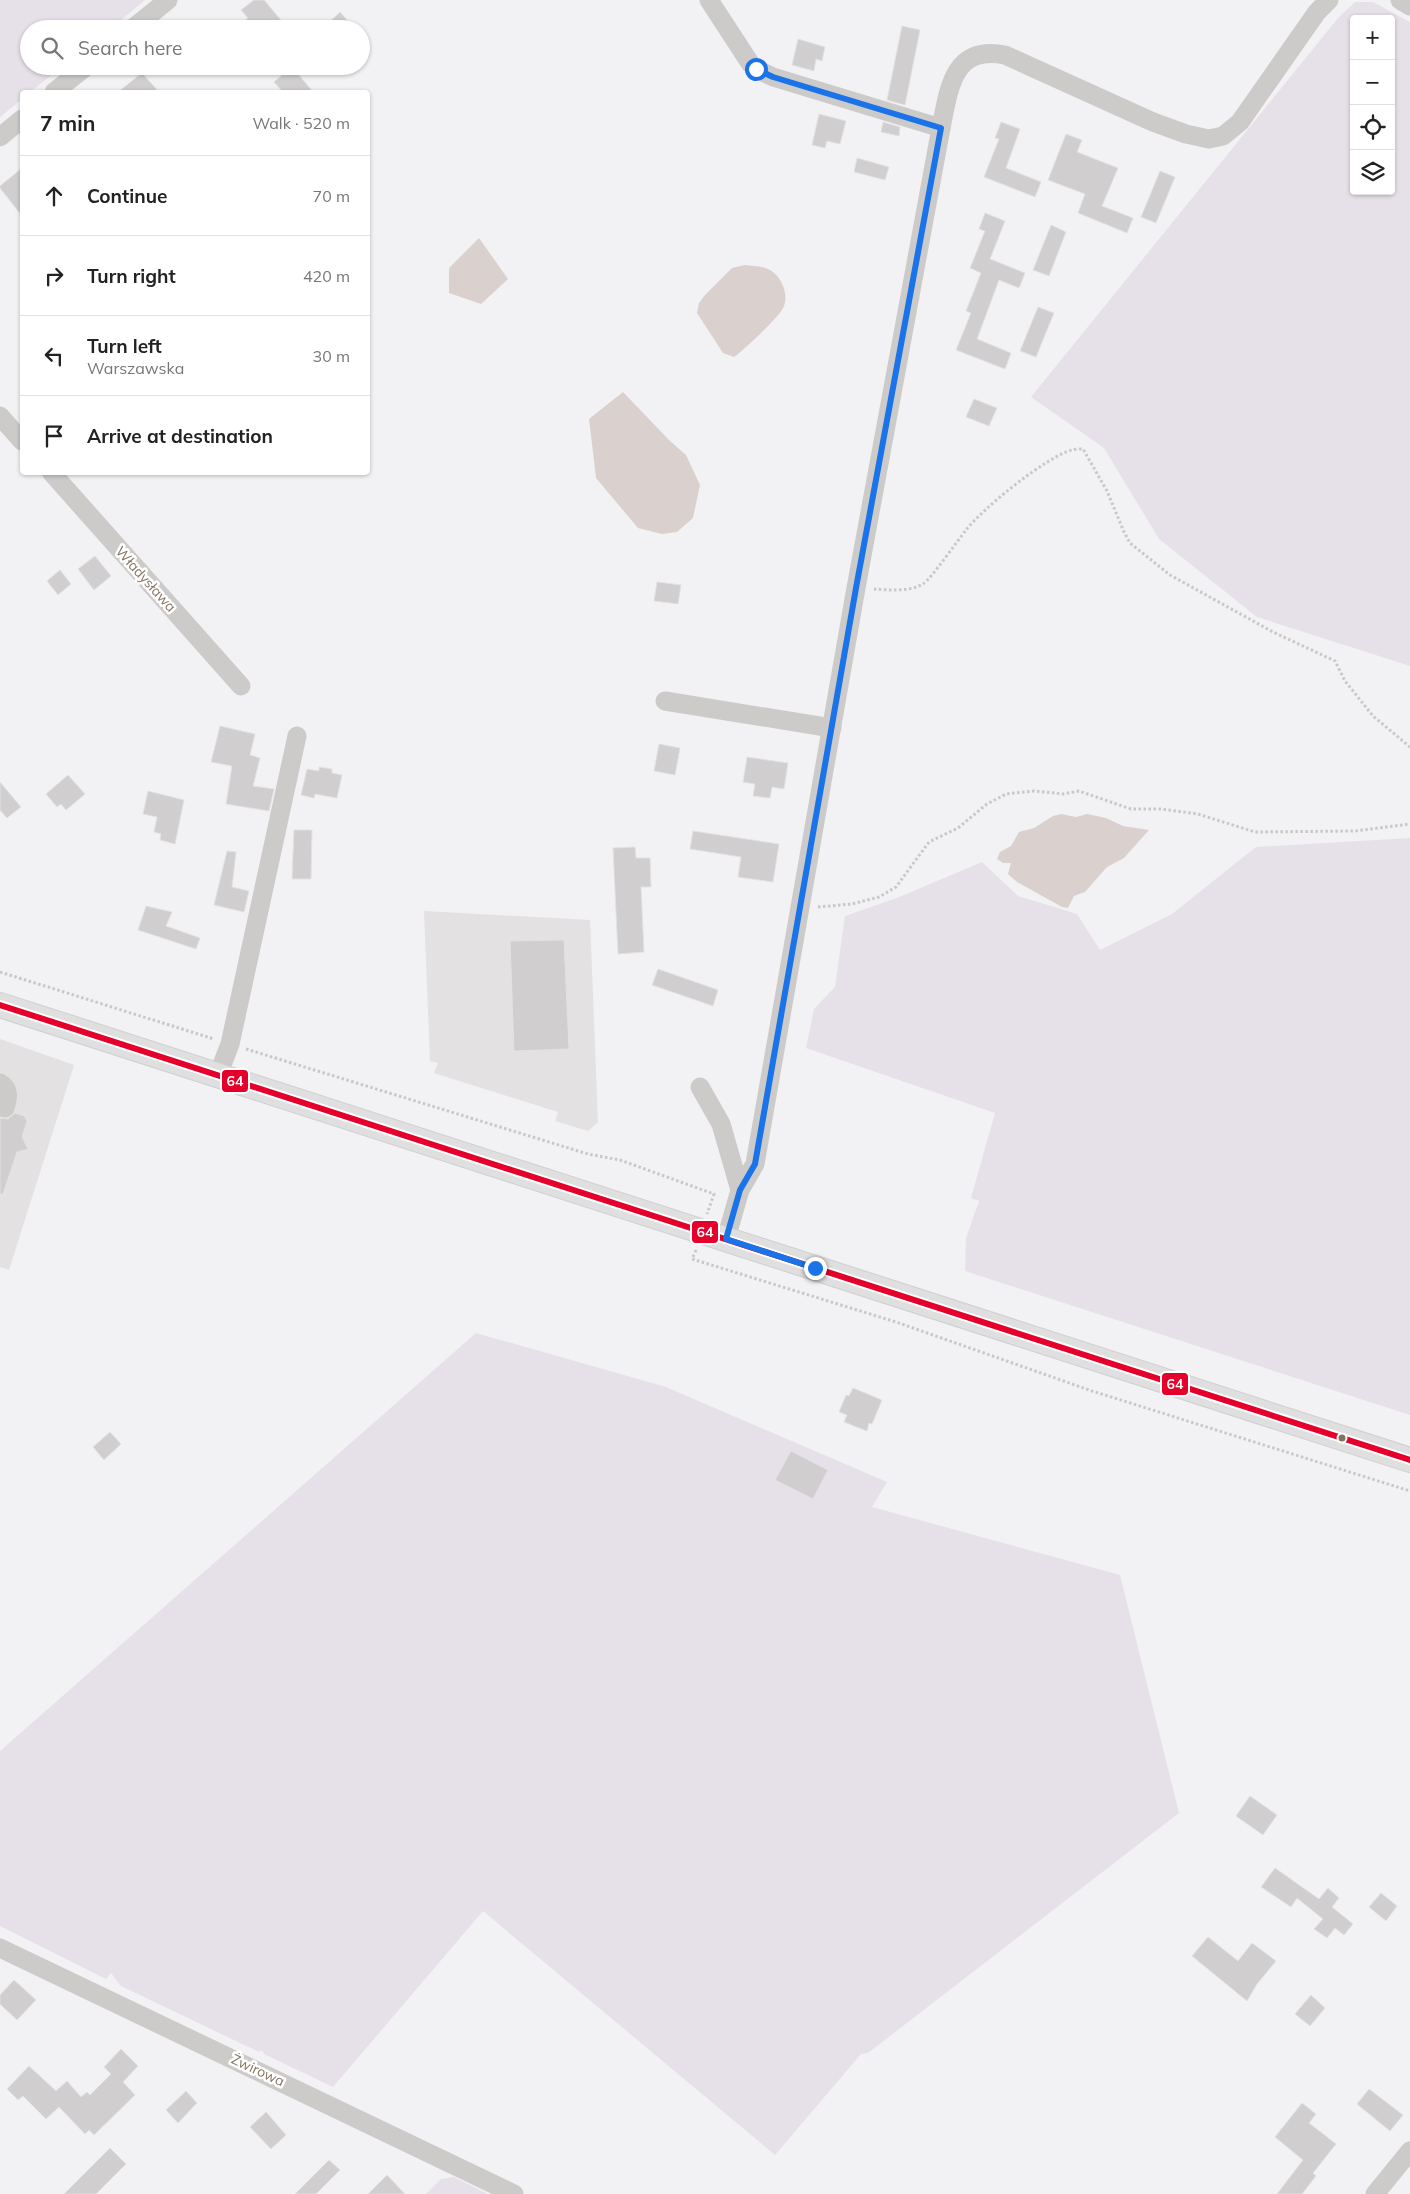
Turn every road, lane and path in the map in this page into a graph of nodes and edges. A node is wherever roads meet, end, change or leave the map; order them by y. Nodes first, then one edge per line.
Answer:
1 (168, 0) edge
2 (709, 0) edge
3 (1329, 0) edge
4 (1400, 0) edge
5 (1410, 6) edge
6 (143, 20) edge
7 (76, 75) edge
8 (57, 90) edge
9 (20, 121) edge
10 (941, 128) junction
11 (0, 137) edge
12 (0, 416) edge
13 (20, 439) edge
14 (54, 475) edge
15 (856, 588) junction
16 (241, 686) dead end
17 (665, 701) dead end
18 (832, 728) junction
19 (297, 736) dead end
20 (1410, 747) edge
21 (1410, 824) edge
22 (801, 908) junction
23 (0, 972) edge
24 (0, 1005) edge
25 (230, 1044) junction
26 (218, 1076) junction
27 (0, 1083) edge
28 (700, 1087) dead end
29 (6, 1108) dead end
30 (740, 1190) junction
31 (707, 1216) dead end
32 (726, 1239) junction
33 (692, 1259) dead end
34 (1410, 1460) edge
35 (1410, 1492) edge
36 (0, 1948) edge
37 (1410, 2151) edge
38 (514, 2194) edge
39 (1375, 2194) edge

1 - 6 street
2 - 10 street
3 - 10 street
4 - 5 street
7 - 8 street
9 - 11 street
10 - 15 street
12 - 13 street
14 - 16 street, Władysława
15 - 18 street
15 - 20 path
17 - 18 street
18 - 22 street
19 - 25 street
21 - 22 path
22 - 30 street
23 - 25 path
24 - 26 main road
25 - 26 street
25 - 31 path
26 - 32 main road
27 - 29 street
28 - 30 street
30 - 32 street
32 - 34 main road
33 - 35 path
36 - 38 street, Żwirowa
37 - 39 street

